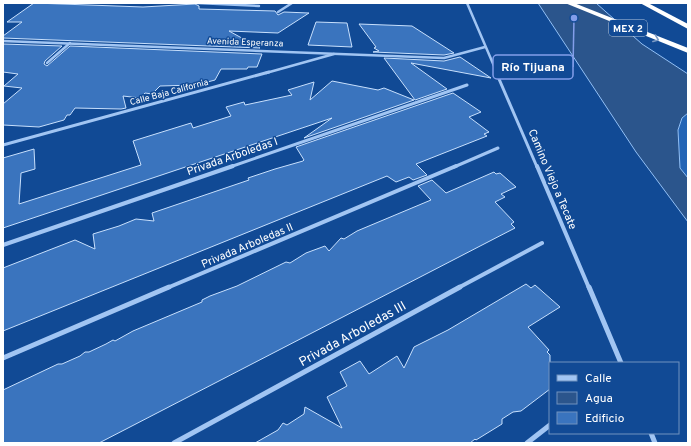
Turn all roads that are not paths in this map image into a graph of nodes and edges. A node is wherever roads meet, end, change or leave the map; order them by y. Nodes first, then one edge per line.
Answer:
1 (198, 3) edge
2 (292, 3) edge
3 (467, 3) edge
4 (568, 3) edge
5 (644, 3) edge
6 (655, 3) edge
7 (259, 6) dead end
8 (278, 12) dead end
9 (688, 19) edge
10 (688, 27) edge
11 (3, 41) edge
12 (71, 43) junction
13 (485, 47) junction
14 (688, 51) edge
15 (339, 52) junction
16 (47, 63) dead end
17 (467, 85) dead end
18 (3, 145) edge
19 (498, 148) dead end
20 (542, 243) dead end
21 (3, 245) edge
22 (3, 358) edge
23 (621, 362) edge
24 (549, 426) edge
25 (174, 443) edge
26 (527, 443) edge

1 - 7 street
2 - 8 street
3 - 13 street, Camino Viejo a Tecate
4 -> 14 highway, MEX 2
5 - 10 highway, MEX 2
6 - 9 highway
11 - 12 street, Avenida Esperanza
12 - 15 street, Avenida Esperanza
12 - 16 street
13 - 15 street, Avenida Esperanza
13 - 23 street, Camino Viejo a Tecate
15 - 18 street, Calle Baja California
17 - 21 street, Privada Arboledas I
19 - 22 street, Privada Arboledas II
20 - 25 street, Privada Arboledas III
24 - 26 street

